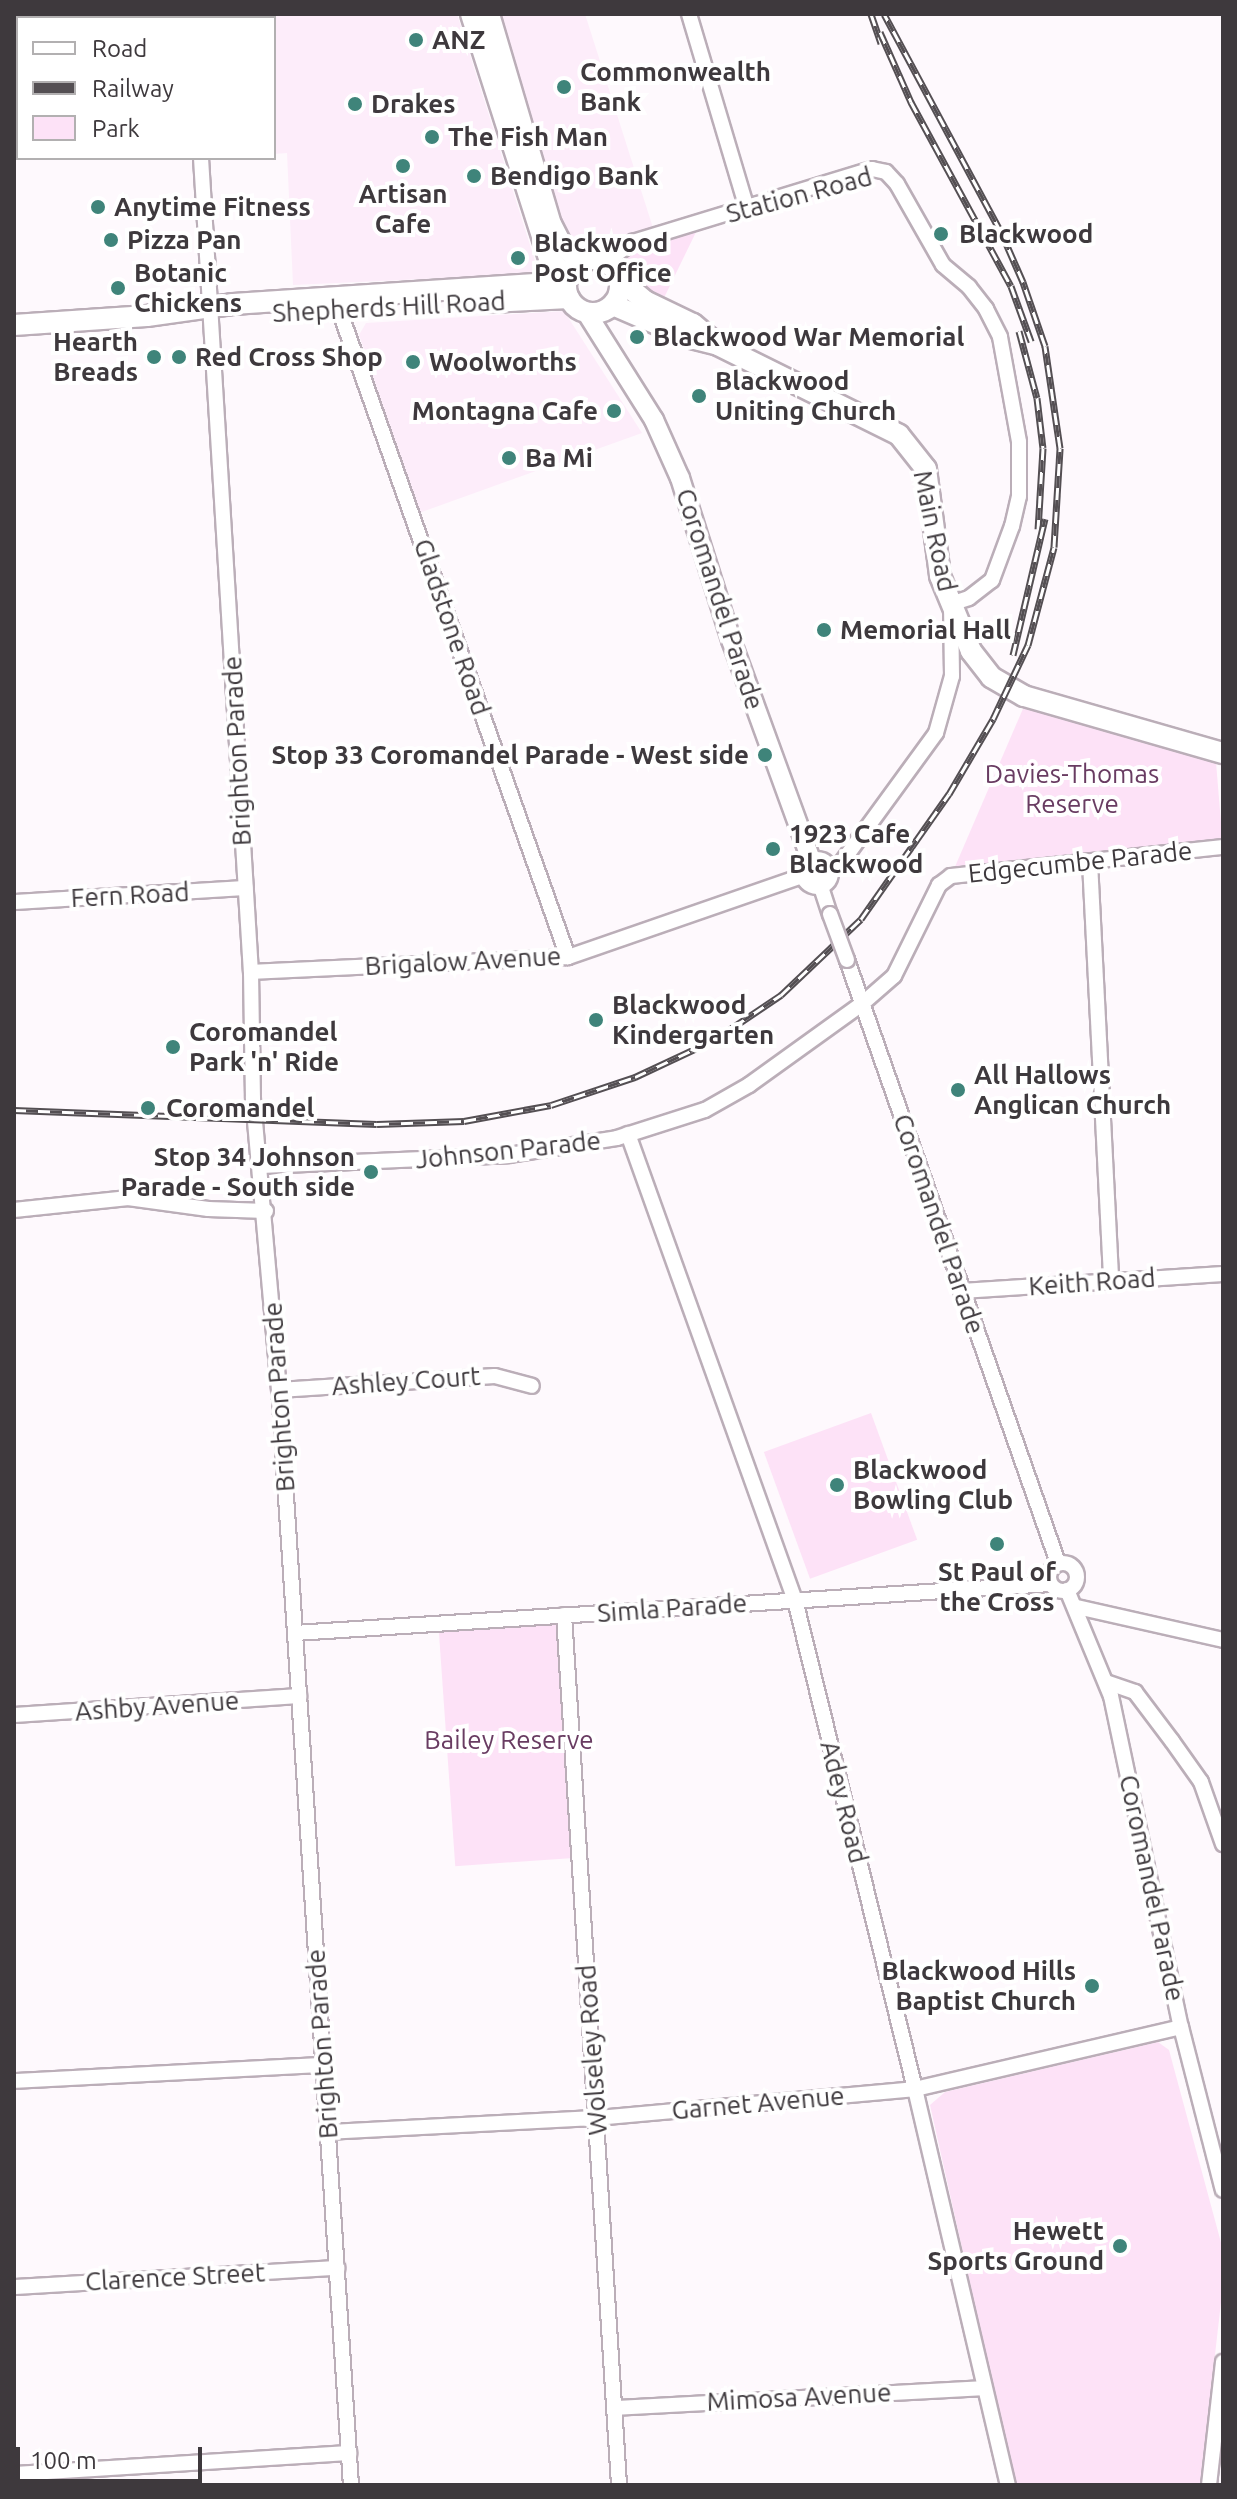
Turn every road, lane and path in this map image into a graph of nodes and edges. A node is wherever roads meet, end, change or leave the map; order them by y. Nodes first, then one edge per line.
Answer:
1 (51, 14) edge
2 (471, 14) edge
3 (489, 14) edge
4 (689, 14) edge
5 (14, 16) edge
6 (201, 160) edge
7 (747, 209) junction
8 (549, 259) junction
9 (606, 262) junction
10 (570, 280) junction
11 (620, 280) junction
12 (526, 286) junction
13 (337, 304) junction
14 (612, 306) junction
15 (211, 310) junction
16 (586, 312) junction
17 (14, 325) edge
18 (607, 345) junction
19 (718, 345) junction
20 (951, 604) junction
21 (1223, 753) edge
22 (1223, 847) edge
23 (1090, 862) junction
24 (817, 873) junction
25 (246, 888) junction
26 (14, 902) edge
27 (568, 957) junction
28 (251, 972) junction
29 (863, 1003) junction
30 (628, 1134) junction
31 (261, 1166) junction
32 (14, 1210) edge
33 (266, 1211) junction
34 (1223, 1274) edge
35 (1111, 1281) junction
36 (961, 1291) junction
37 (532, 1386) dead end
38 (279, 1390) junction
39 (1058, 1563) junction
40 (1050, 1584) junction
41 (1067, 1590) junction
42 (795, 1600) junction
43 (1077, 1607) junction
44 (564, 1615) junction
45 (295, 1633) junction
46 (1223, 1640) edge
47 (1114, 1688) junction
48 (299, 1696) junction
49 (14, 1715) edge
50 (1223, 1844) edge
51 (1181, 2027) junction
52 (323, 2065) junction
53 (14, 2081) edge
54 (915, 2089) junction
55 (597, 2118) junction
56 (328, 2132) junction
57 (1223, 2190) edge
58 (337, 2268) junction
59 (14, 2287) edge
60 (1223, 2362) edge
61 (983, 2388) junction
62 (615, 2408) junction
63 (349, 2453) junction
64 (14, 2474) edge
65 (351, 2485) edge
66 (619, 2485) edge
67 (1008, 2485) edge
68 (1209, 2485) edge

1 - 5 street
2 - 8 main road
3 - 10 main road
4 - 7 street
6 - 15 street, Brighton Parade
7 - 9 street, Station Road
7 - 20 street, Station Road
8 - 10 main road
8 - 12 main road
9 - 10 main road
9 - 11 main road
10 - 12 main road, Shepherds Hill Road
10 - 13 main road, Shepherds Hill Road
10 - 16 main road
11 - 14 main road
11 - 19 main road, Main Road
12 - 13 main road, Shepherds Hill Road
13 - 15 main road, Shepherds Hill Road
13 - 27 street, Gladstone Road
14 - 16 main road
14 - 18 street
14 - 19 main road, Main Road
15 - 17 main road, Shepherds Hill Road
15 - 25 street, Brighton Parade
16 - 18 street, Coromandel Parade
18 - 24 street, Coromandel Parade
19 - 20 main road, Main Road
20 - 21 main road, Main Road
20 - 24 street
22 - 23 street, Edgecumbe Parade
23 - 29 street, Edgecumbe Parade
23 - 35 street
24 - 27 street, Brigalow Avenue
24 - 29 street, Coromandel Parade, bridge
25 - 26 street, Fern Road
25 - 28 street, Brighton Parade
27 - 28 street, Brigalow Avenue
28 - 31 street, Brighton Parade
29 - 30 street, Johnson Parade
29 - 36 street, Coromandel Parade
30 - 31 street, Johnson Parade
30 - 42 street, Adey Road
31 - 33 street, Brighton Parade
32 - 33 street
33 - 38 street, Brighton Parade
34 - 35 street, Keith Road
35 - 36 street, Keith Road
36 - 39 street, Coromandel Parade
37 - 38 street, Ashley Court
38 - 45 street, Brighton Parade
39 - 40 street
39 - 41 street
40 - 41 street
40 - 42 street, Simla Parade
41 - 43 street, Coromandel Parade
42 - 44 street, Simla Parade
42 - 54 street, Adey Road
43 - 46 street
43 - 47 street, Coromandel Parade
44 - 45 street, Simla Parade
44 - 55 street, Wolseley Road
45 - 48 street, Brighton Parade
47 - 50 street
47 - 51 street, Coromandel Parade
48 - 49 street, Ashby Avenue
48 - 52 street, Brighton Parade
51 - 54 street, Garnet Avenue
51 - 57 street, Coromandel Parade
52 - 53 street
52 - 56 street, Brighton Parade
54 - 55 street, Garnet Avenue
54 - 61 street, Adey Road
55 - 56 street, Garnet Avenue
55 - 62 street, Wolseley Road
56 - 58 street, Brighton Parade
58 - 59 street, Clarence Street
58 - 63 street, Brighton Parade
60 - 68 street
61 - 62 street, Mimosa Avenue
61 - 67 street, Adey Road
62 - 66 street, Wolseley Road
63 - 64 street
63 - 65 street, Brighton Parade

